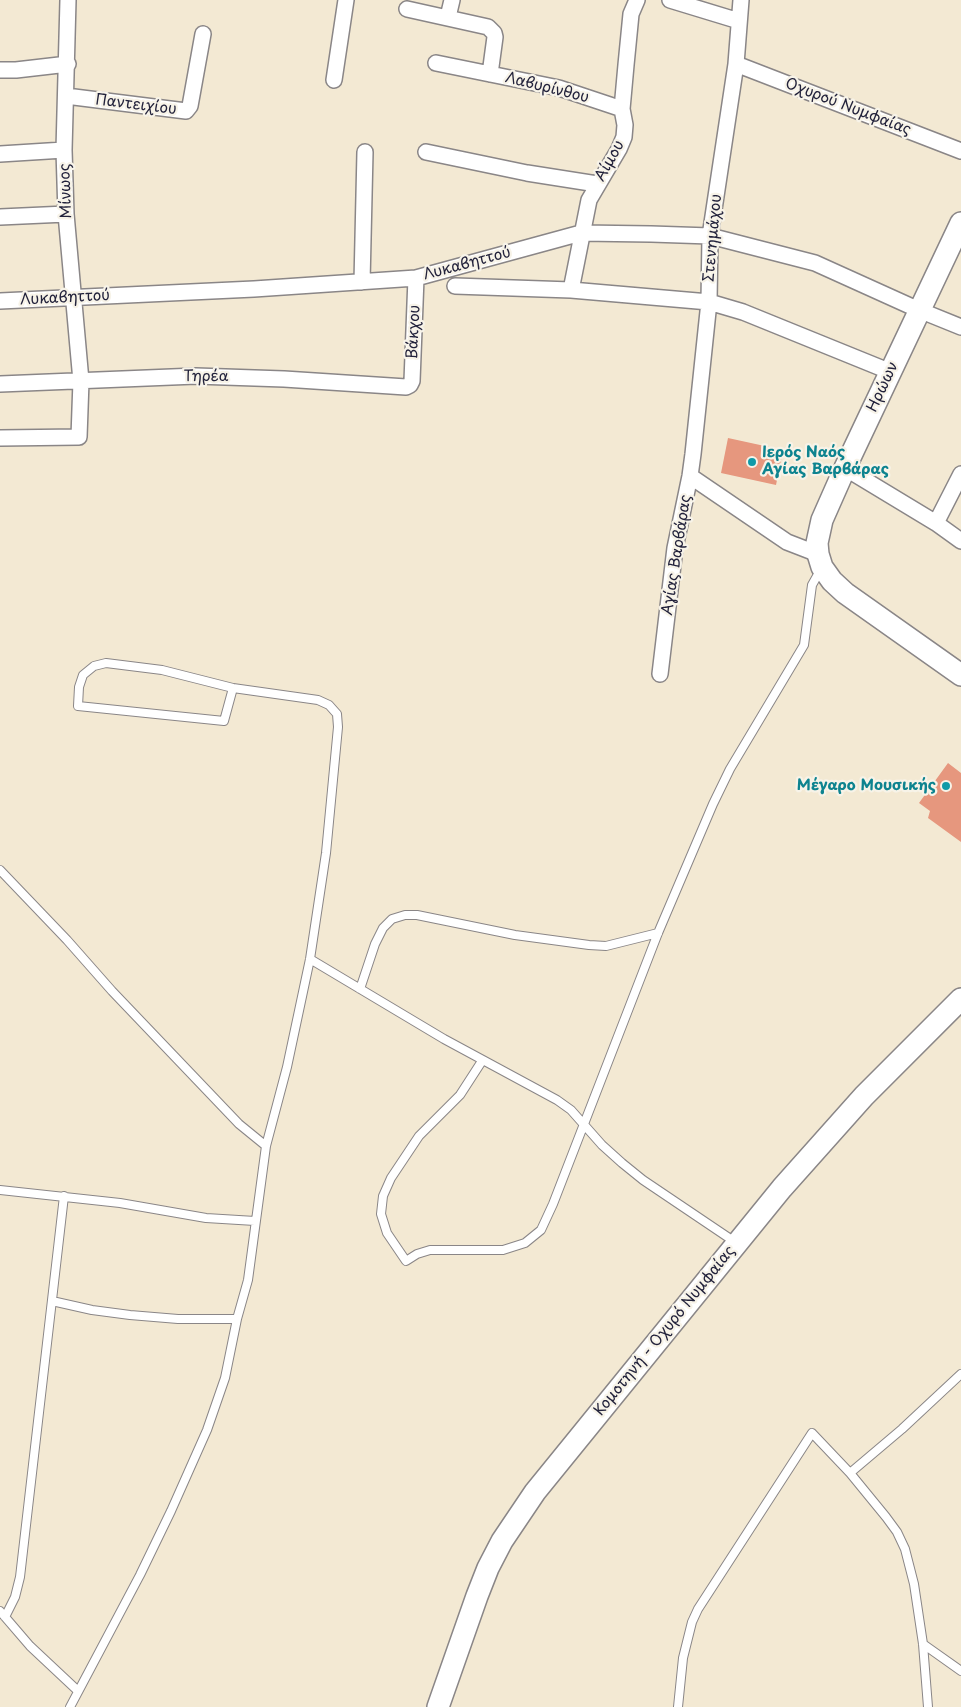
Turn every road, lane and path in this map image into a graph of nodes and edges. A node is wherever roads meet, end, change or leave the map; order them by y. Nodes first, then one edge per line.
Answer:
1 (68, 0) edge
2 (346, 0) edge
3 (452, 0) edge
4 (637, 0) edge
5 (670, 0) edge
6 (741, 0) edge
7 (407, 9) dead end
8 (448, 18) junction
9 (739, 21) junction
10 (203, 34) dead end
11 (436, 63) dead end
12 (68, 64) junction
13 (736, 64) junction
14 (0, 70) edge
15 (490, 74) junction
16 (334, 80) dead end
17 (66, 96) junction
18 (622, 109) junction
19 (64, 150) junction
20 (961, 150) edge
21 (365, 152) dead end
22 (426, 152) dead end
23 (0, 154) edge
24 (597, 184) junction
25 (66, 214) junction
26 (0, 217) edge
27 (961, 223) edge
28 (581, 233) junction
29 (710, 236) junction
30 (416, 278) junction
31 (362, 282) junction
32 (455, 286) dead end
33 (571, 290) junction
34 (75, 297) junction
35 (0, 301) edge
36 (709, 302) junction
37 (919, 310) junction
38 (961, 327) edge
39 (891, 372) junction
40 (81, 381) junction
41 (0, 384) edge
42 (410, 385) joint
43 (0, 438) edge
44 (844, 468) junction
45 (961, 474) edge
46 (690, 476) junction
47 (936, 522) junction
48 (961, 541) edge
49 (820, 561) junction
50 (660, 674) dead end
51 (961, 675) edge
52 (233, 688) junction
53 (0, 870) edge
54 (658, 933) junction
55 (310, 959) junction
56 (360, 989) junction
57 (961, 999) edge
58 (482, 1061) junction
59 (585, 1123) junction
60 (266, 1146) junction
61 (0, 1190) edge
62 (64, 1196) junction
63 (255, 1220) junction
64 (736, 1243) junction
65 (52, 1301) junction
66 (237, 1319) junction
67 (961, 1374) edge
68 (850, 1473) junction
69 (3, 1614) edge
70 (924, 1644) junction
71 (961, 1671) edge
72 (78, 1691) junction
73 (70, 1707) edge
74 (438, 1707) edge
75 (678, 1707) edge
76 (928, 1707) edge

1 - 12 street, Μίνωος
2 - 16 street
3 - 8 street
4 - 18 street, Αίμου
5 - 9 street
6 - 9 street, Στενημάχου
7 - 8 street
8 - 15 street, Λαβυρίνθου
9 - 13 street, Στενημάχου
10 - 17 street, Παντειχίου
11 - 15 street
12 - 14 street
12 - 17 street, Μίνωος
13 - 20 street, Οχυρού Νυμφαίας
13 - 29 street, Στενημάχου
15 - 18 street, Λαβυρίνθου
17 - 19 street, Μίνωος
18 - 24 street, Αίμου
19 - 23 street
19 - 25 street, Μίνωος
21 - 31 street
22 - 24 street
24 - 28 street, Αίμου
25 - 26 street
25 - 34 street, Μίνωος
27 - 37 main road, Ηρώων
28 - 29 street, Λυκαβηττού
28 - 30 street, Λυκαβηττού
28 - 33 street, Αίμου
29 - 36 street, Στενημάχου
29 - 37 street, Λυκαβηττού
30 - 31 street, Λυκαβηττού
30 - 42 street, Βάκχου
31 - 34 street, Λυκαβηττού
32 - 33 street
33 - 36 street
34 - 35 street, Λυκαβηττού
34 - 40 street, Μίνωος
36 - 39 street
36 - 46 street, Στενημάχου
37 - 38 street, Λυκαβηττού
37 - 39 main road, Ηρώων
39 - 44 main road, Ηρώων
40 - 41 street, Τηρέα
40 - 42 street, Τηρέα
40 - 43 street, Μίνωος
44 - 47 street
44 - 49 main road, Ηρώων
45 - 47 street
46 - 49 street, Αγίας Βαρβάρας
46 - 50 street, Αγίας Βαρβάρας
47 - 48 street
49 - 51 main road, Αγίας Βαρβάρας
49 - 54 lane
52 - 52 lane
52 - 55 lane
53 - 60 lane
54 - 56 lane
54 - 59 lane
55 - 56 lane
55 - 60 lane
56 - 58 lane
57 - 64 main road, Κομοτηνή - Οχυρό Νυμφαίας
58 - 59 lane
58 - 59 lane
59 - 64 lane
60 - 63 lane
61 - 62 lane
62 - 63 lane
62 - 65 lane
63 - 66 lane
64 - 74 main road, Κομοτηνή - Οχυρό Νυμφαίας
65 - 66 lane
65 - 69 lane
66 - 72 lane
67 - 68 lane
68 - 70 lane
68 - 75 lane
69 - 72 lane
70 - 71 lane
70 - 76 lane
72 - 73 lane

